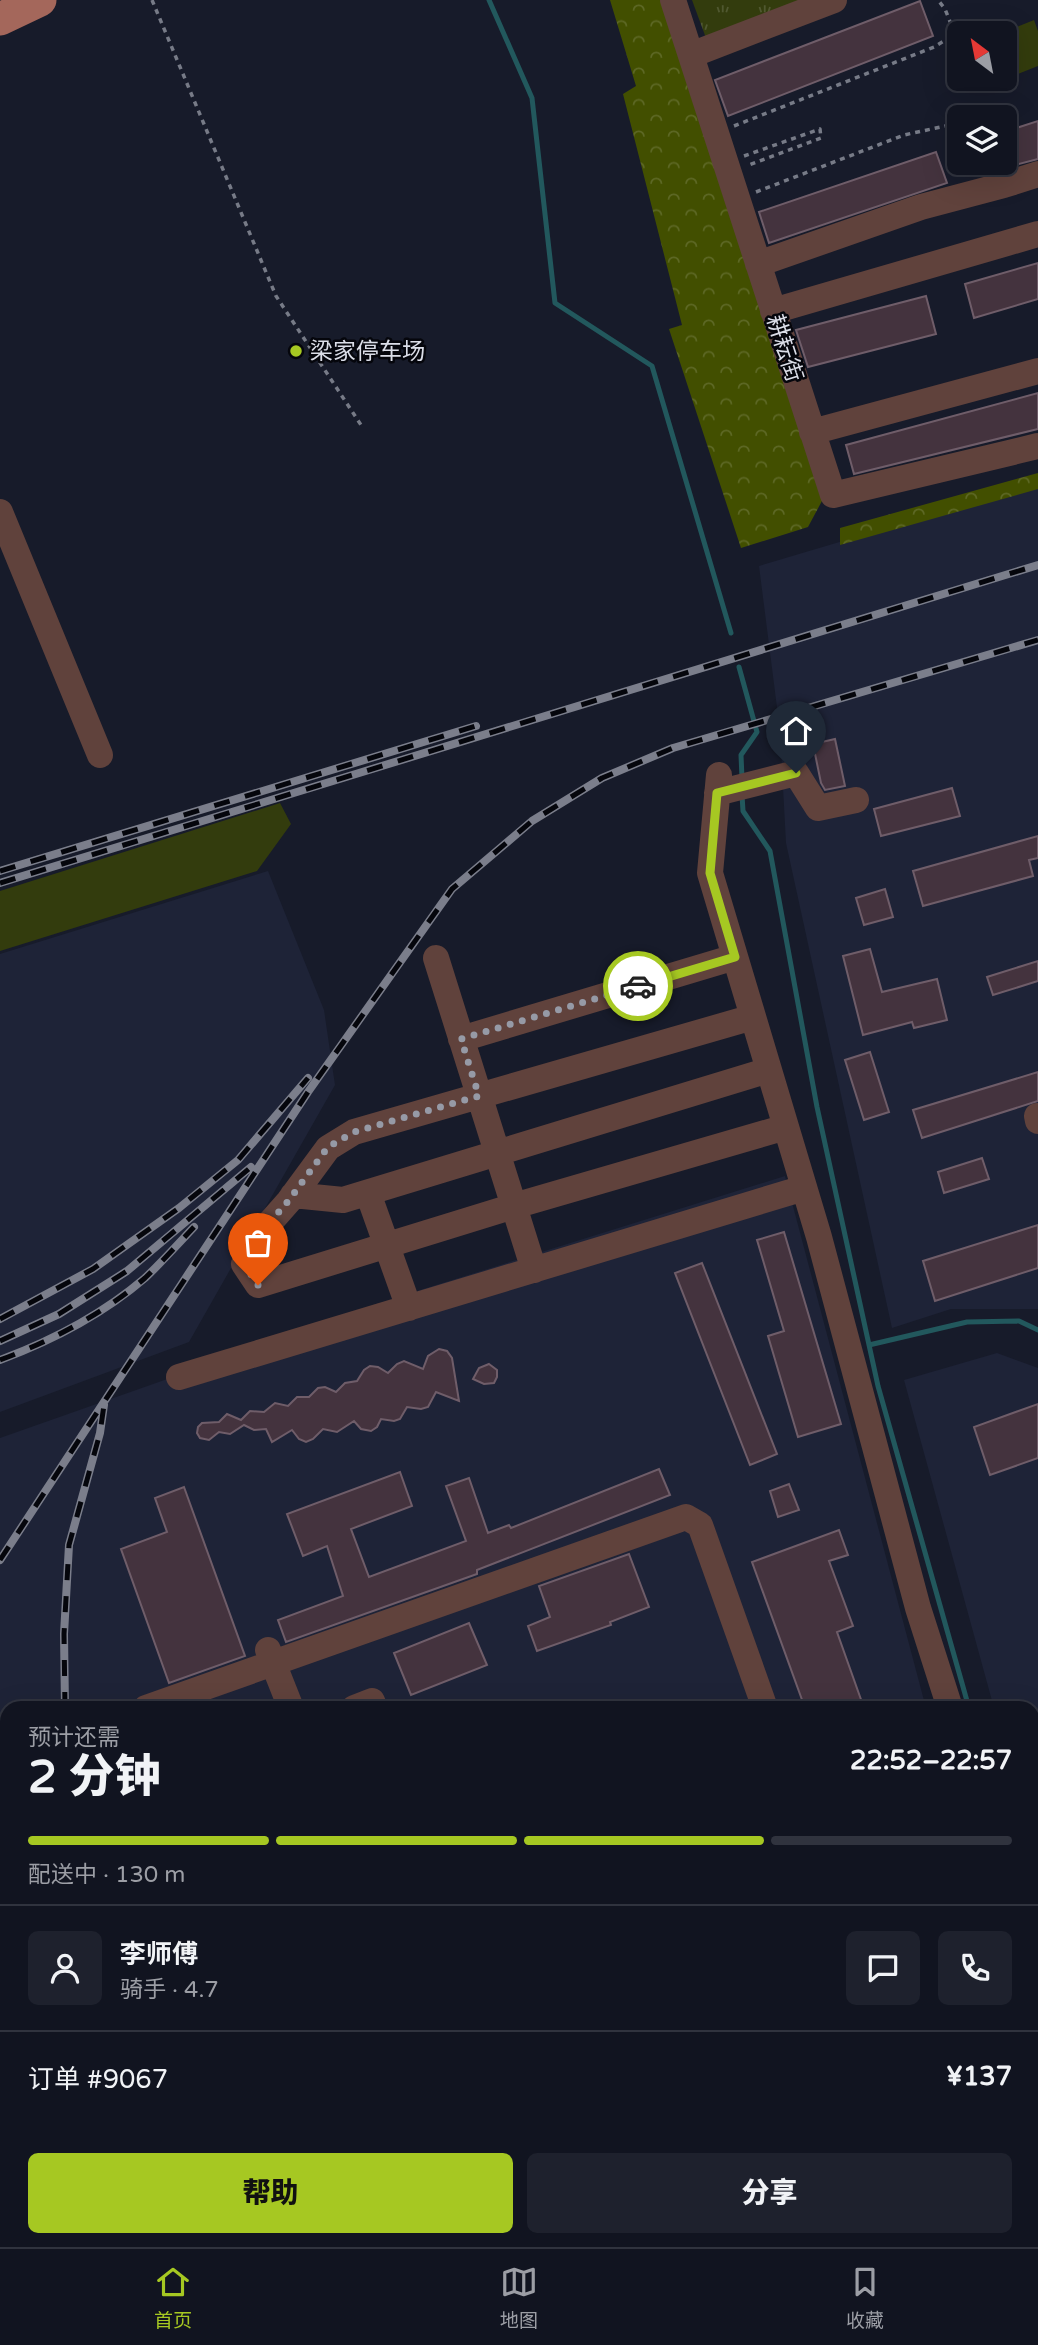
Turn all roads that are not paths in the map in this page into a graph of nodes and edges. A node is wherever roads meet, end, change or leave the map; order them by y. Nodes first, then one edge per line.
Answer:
1 (40, 0) edge
2 (673, 0) edge
3 (834, 0) edge
4 (0, 19) edge
5 (691, 55) junction
6 (1038, 174) edge
7 (1038, 234) edge
8 (758, 264) junction
9 (774, 311) junction
10 (1038, 371) edge
11 (813, 432) junction
12 (1038, 446) edge
13 (0, 512) edge
14 (100, 755) dead end
15 (856, 800) dead end
16 (735, 957) junction
17 (436, 958) dead end
18 (753, 1017) junction
19 (461, 1039) junction
20 (769, 1070) junction
21 (479, 1096) junction
22 (786, 1127) junction
23 (497, 1153) junction
24 (804, 1188) junction
25 (368, 1193) junction
26 (293, 1195) junction
27 (514, 1206) junction
28 (386, 1246) junction
29 (534, 1270) junction
30 (409, 1308) junction
31 (178, 1377) dead end
32 (271, 1657) junction
33 (163, 1701) edge
34 (288, 1701) edge
35 (762, 1701) edge
36 (948, 1701) edge

1 - 4 main road
2 - 5 street, 耕耘街
3 - 5 street
5 - 8 street, 耕耘街
6 - 8 street
7 - 9 street
8 - 9 street, 耕耘街
9 - 11 street, 耕耘街
10 - 11 street
11 - 12 street, 耕耘街
13 - 14 street
15 - 16 street
16 - 18 street
16 - 19 street
17 - 19 street
18 - 20 street
18 - 21 street
19 - 21 street
20 - 22 street
20 - 23 street
21 - 23 street
21 - 26 street
22 - 24 street
22 - 27 street
23 - 25 street
23 - 27 street
24 - 29 street
24 - 36 street
25 - 26 street
25 - 28 street
26 - 28 street
27 - 28 street
27 - 29 street
28 - 30 street
29 - 30 street
30 - 31 street
32 - 33 street
32 - 34 street
32 - 35 street

